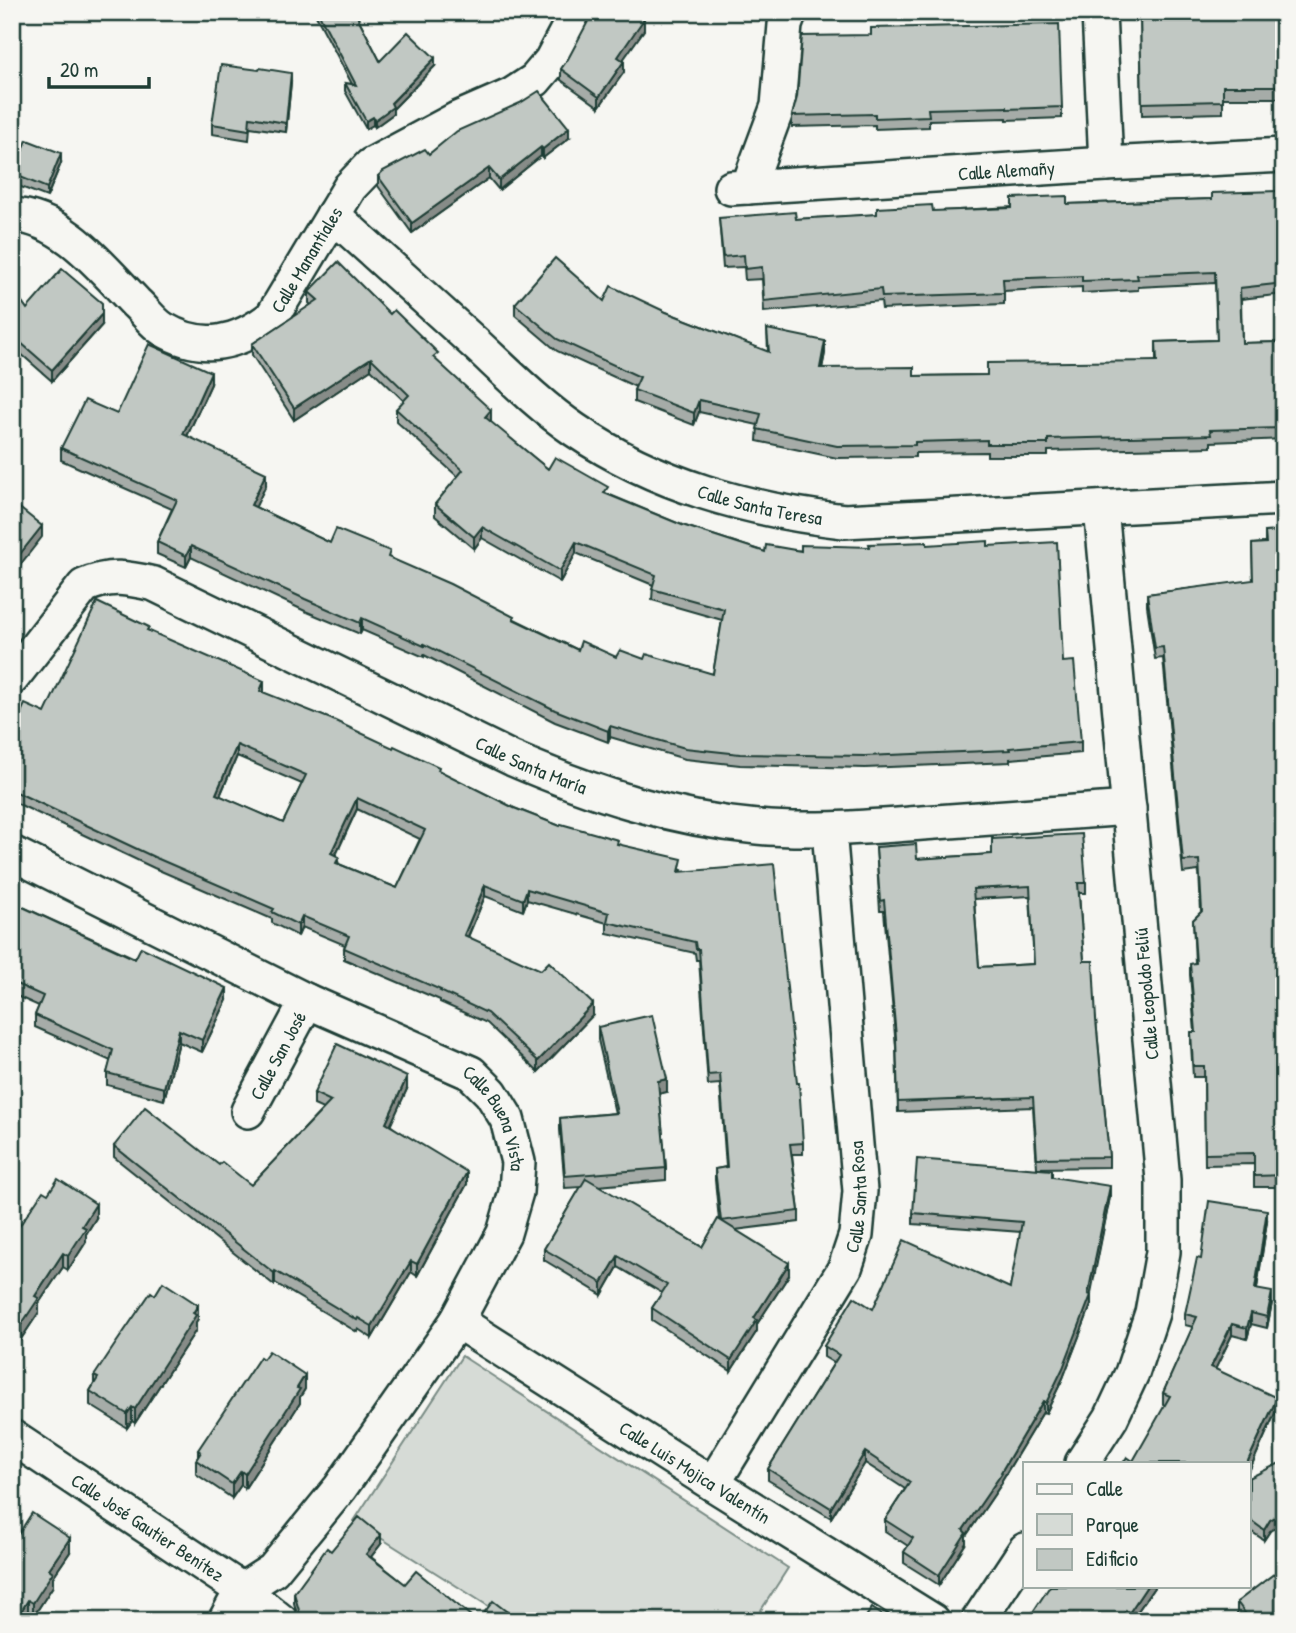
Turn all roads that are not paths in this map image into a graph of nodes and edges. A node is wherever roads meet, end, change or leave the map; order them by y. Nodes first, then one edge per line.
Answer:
1 (578, 12) edge
2 (790, 12) edge
3 (1099, 12) edge
4 (1284, 155) edge
5 (1106, 164) junction
6 (12, 215) edge
7 (334, 215) junction
8 (1284, 498) edge
9 (1101, 508) junction
10 (12, 678) edge
11 (1129, 808) junction
12 (829, 830) junction
13 (12, 853) edge
14 (307, 1001) junction
15 (248, 1111) dead end
16 (457, 1321) junction
17 (12, 1437) edge
18 (1083, 1462) edge
19 (713, 1485) junction
20 (1023, 1553) edge
21 (242, 1590) junction
22 (225, 1621) edge
23 (281, 1621) edge
24 (933, 1621) edge
25 (978, 1621) edge

1 - 7 street, Calle Manantiales
2 - 5 street, Calle Alemañy
3 - 5 street
4 - 5 street, Calle Alemañy
6 - 7 street, Calle Manantiales
7 - 9 street, Calle Santa Teresa
8 - 9 street, Calle Santa Teresa
9 - 11 street, Calle Leopoldo Feliú
10 - 12 street, Calle Santa María
11 - 12 street, Calle Santa María
11 - 18 street, Calle Leopoldo Feliú
12 - 19 street, Calle Santa Rosa
13 - 14 street, Calle Buena Vista
14 - 15 street, Calle San José
14 - 16 street, Calle Buena Vista
16 - 19 street, Calle Luis Mojica Valentín
16 - 21 street, Calle Buena Vista
17 - 21 street, Calle José Gautier Benítez
19 - 24 street, Calle Luis Mojica Valentín
20 - 25 street
21 - 22 street, Calle Buena Vista
21 - 23 street, Calle José Gautier Benítez

